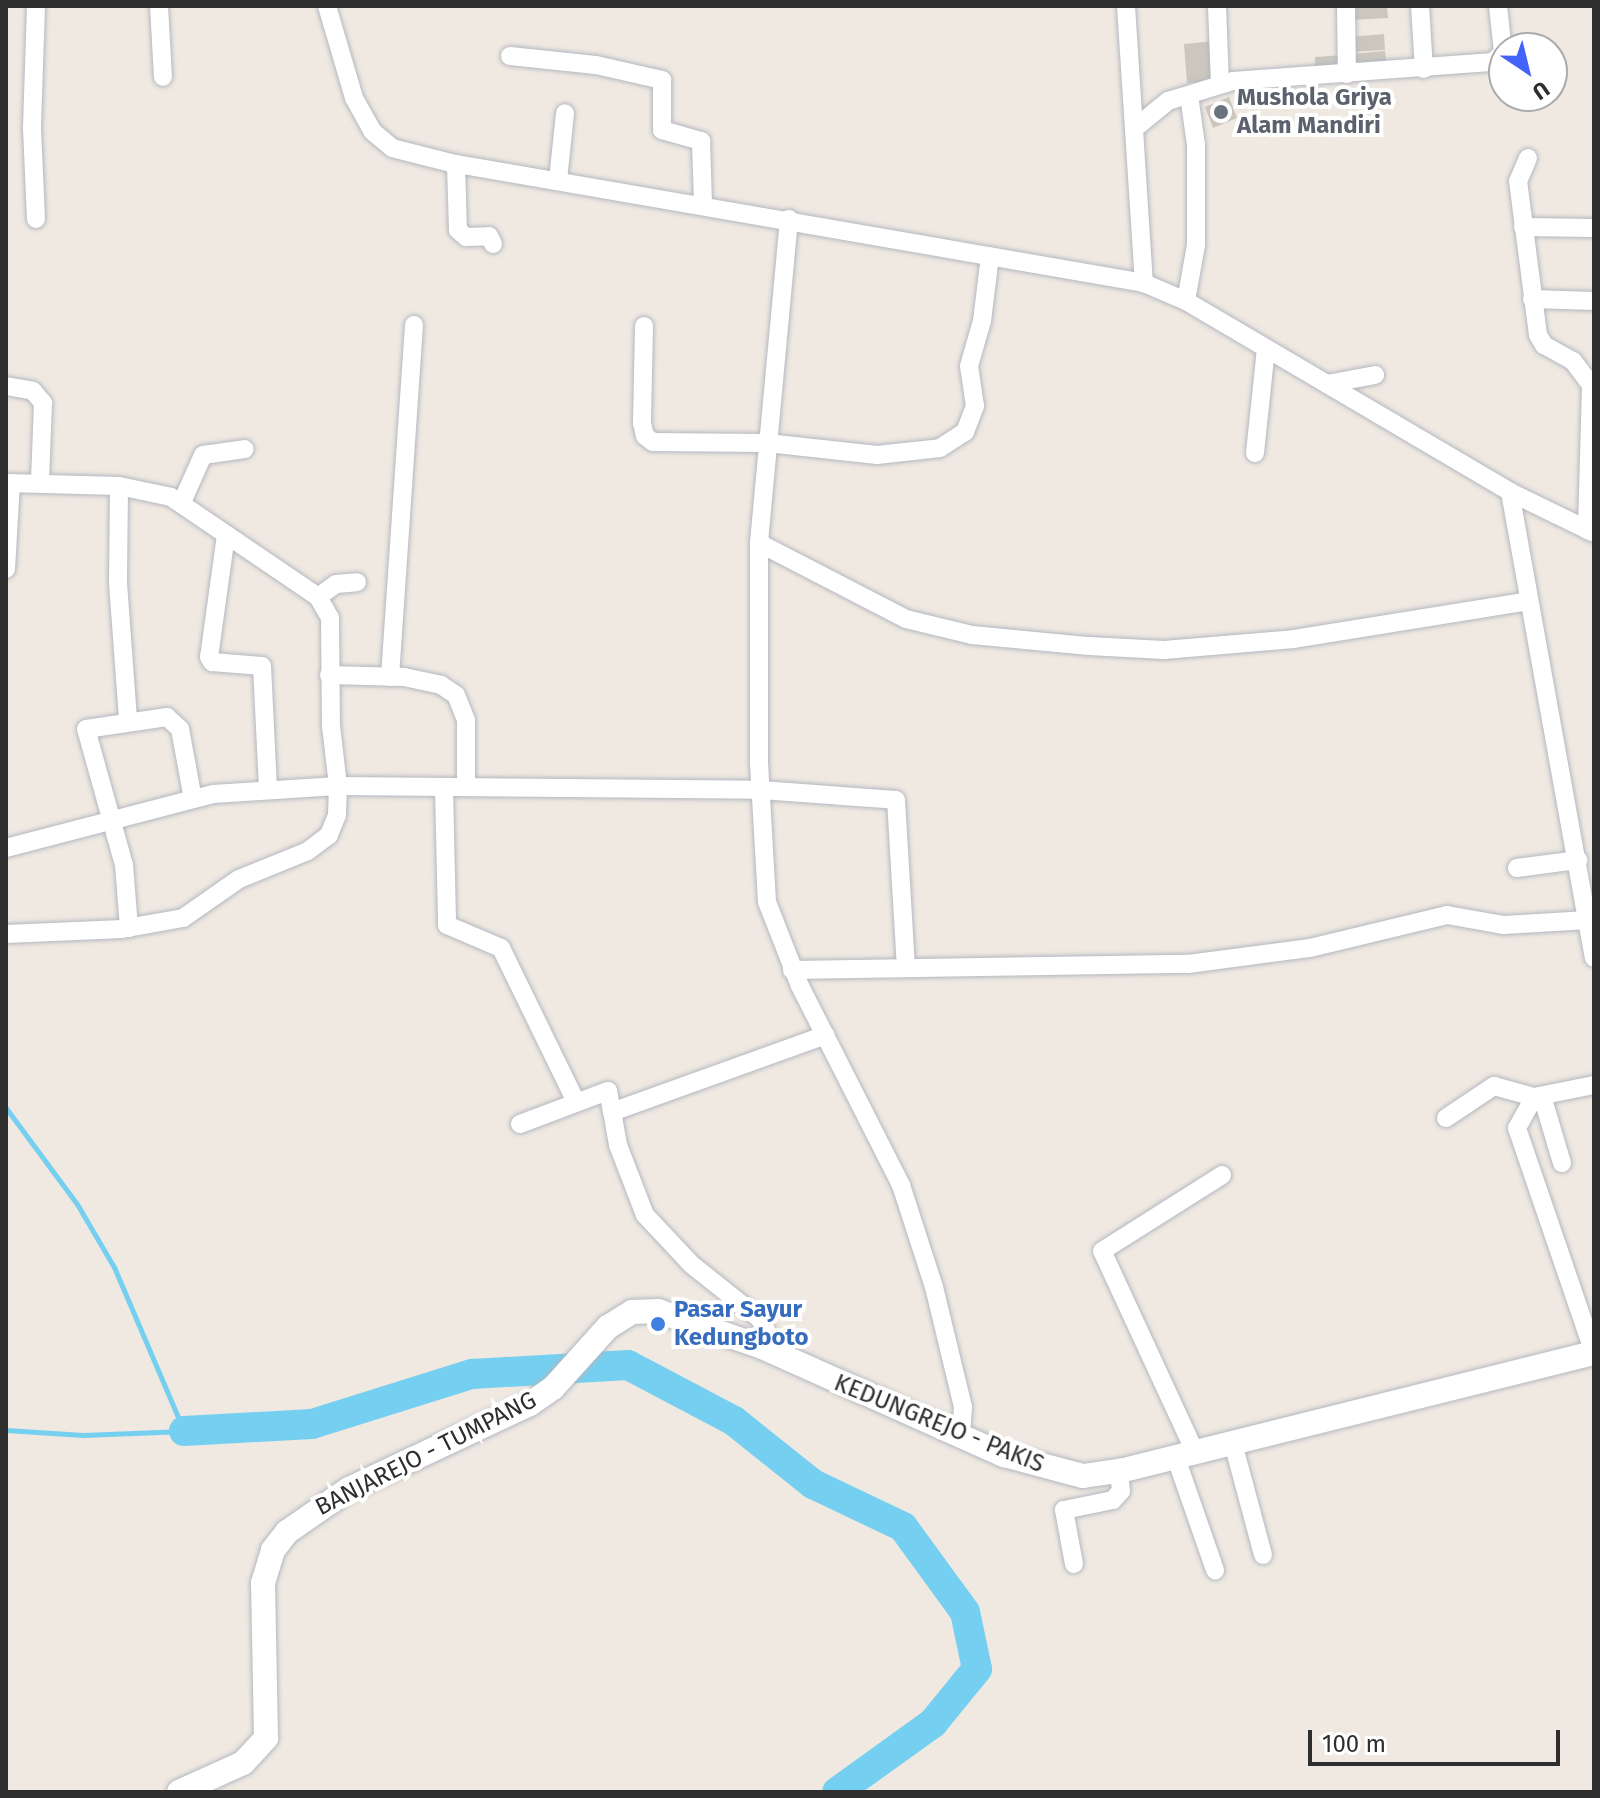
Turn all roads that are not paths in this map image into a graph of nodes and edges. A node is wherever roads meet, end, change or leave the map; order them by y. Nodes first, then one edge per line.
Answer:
1 (36, 6) edge
2 (159, 6) edge
3 (327, 6) edge
4 (1126, 6) edge
5 (1217, 6) edge
6 (1346, 6) edge
7 (1420, 6) edge
8 (1498, 6) edge
9 (510, 56) dead end
10 (1424, 69) junction
11 (1347, 74) junction
12 (163, 77) dead end
13 (1220, 84) junction
14 (1189, 95) junction
15 (565, 113) dead end
16 (1135, 128) junction
17 (1528, 158) dead end
18 (456, 164) junction
19 (558, 180) junction
20 (703, 204) junction
21 (36, 219) dead end
22 (789, 219) junction
23 (1523, 227) junction
24 (1594, 228) edge
25 (493, 244) dead end
26 (990, 256) junction
27 (1144, 283) junction
28 (1532, 299) junction
29 (1186, 301) junction
30 (1594, 301) edge
31 (414, 325) dead end
32 (644, 326) dead end
33 (1266, 349) junction
34 (1375, 375) dead end
35 (1592, 380) edge
36 (1327, 384) junction
37 (6, 386) edge
38 (767, 443) junction
39 (245, 449) dead end
40 (1255, 453) dead end
41 (40, 480) junction
42 (8, 483) edge
43 (119, 486) junction
44 (1510, 492) junction
45 (182, 502) junction
46 (1591, 531) edge
47 (226, 535) junction
48 (759, 543) junction
49 (6, 569) edge
50 (357, 582) dead end
51 (318, 597) junction
52 (1529, 601) junction
53 (329, 675) junction
54 (390, 677) junction
55 (128, 720) junction
56 (338, 786) junction
57 (466, 787) junction
58 (268, 788) junction
59 (444, 788) junction
60 (761, 790) junction
61 (193, 799) junction
62 (111, 821) junction
63 (6, 848) edge
64 (1578, 860) junction
65 (1517, 868) dead end
66 (129, 928) junction
67 (1590, 929) edge
68 (6, 934) edge
69 (1594, 957) edge
70 (906, 968) junction
71 (796, 977) junction
72 (826, 1035) junction
73 (1594, 1085) edge
74 (1538, 1097) junction
75 (576, 1102) junction
76 (612, 1112) junction
77 (1446, 1118) dead end
78 (520, 1124) dead end
79 (1562, 1163) dead end
80 (1222, 1175) dead end
81 (762, 1347) junction
82 (1594, 1353) edge
83 (553, 1388) joint
84 (953, 1431) junction
85 (1233, 1443) junction
86 (1185, 1455) junction
87 (1119, 1471) junction
88 (1263, 1555) dead end
89 (1074, 1564) dead end
90 (1215, 1570) dead end
91 (179, 1792) edge

1 - 21 street
2 - 12 street
3 - 18 street
4 - 16 street
5 - 13 street
6 - 11 street
7 - 10 street
8 - 10 street
9 - 20 street
10 - 11 street
11 - 13 street
13 - 14 street
14 - 16 street
14 - 29 street
15 - 19 street
16 - 27 street
17 - 23 street
18 - 19 street
18 - 25 street
19 - 20 street
20 - 22 street
22 - 26 street
22 - 38 street
23 - 24 street
23 - 28 street
26 - 27 street
26 - 38 street
27 - 29 street
28 - 30 street
28 - 35 street
29 - 33 street
31 - 54 street
32 - 38 street
33 - 36 street
33 - 40 street
34 - 36 street
35 - 46 street
36 - 44 street
37 - 41 street
38 - 48 street
39 - 45 street
41 - 42 street
41 - 43 street
42 - 49 street
43 - 45 street
43 - 55 street
44 - 46 street
44 - 52 street
45 - 47 street
47 - 51 street
47 - 58 street
48 - 52 street
48 - 60 street
50 - 51 street
51 - 53 street
52 - 64 street
53 - 54 street
53 - 56 street
54 - 57 street
55 - 61 street
55 - 62 street
56 - 58 street
56 - 59 street
56 - 66 street
57 - 59 street
57 - 60 street
58 - 61 street
59 - 75 street
60 - 70 street
60 - 71 street
61 - 62 street
62 - 63 street
62 - 66 street
64 - 65 street
64 - 67 street
66 - 68 street
67 - 69 street
67 - 70 street
70 - 71 street
71 - 72 street
72 - 76 street
72 - 84 street
73 - 74 street
74 - 77 street
74 - 79 street
74 - 82 street
75 - 76 street
75 - 78 street
76 - 81 street
80 - 86 street
81 - 83 main road, KEDUNGREJO - PAKIS
81 - 84 main road, KEDUNGREJO - PAKIS
82 - 85 main road, KEDUNGREJO - PAKIS
83 - 91 main road, BANJAREJO - TUMPANG
84 - 87 main road, KEDUNGREJO - PAKIS
85 - 86 main road, KEDUNGREJO - PAKIS
85 - 88 street
86 - 87 main road, KEDUNGREJO - PAKIS
86 - 90 street
87 - 89 street

